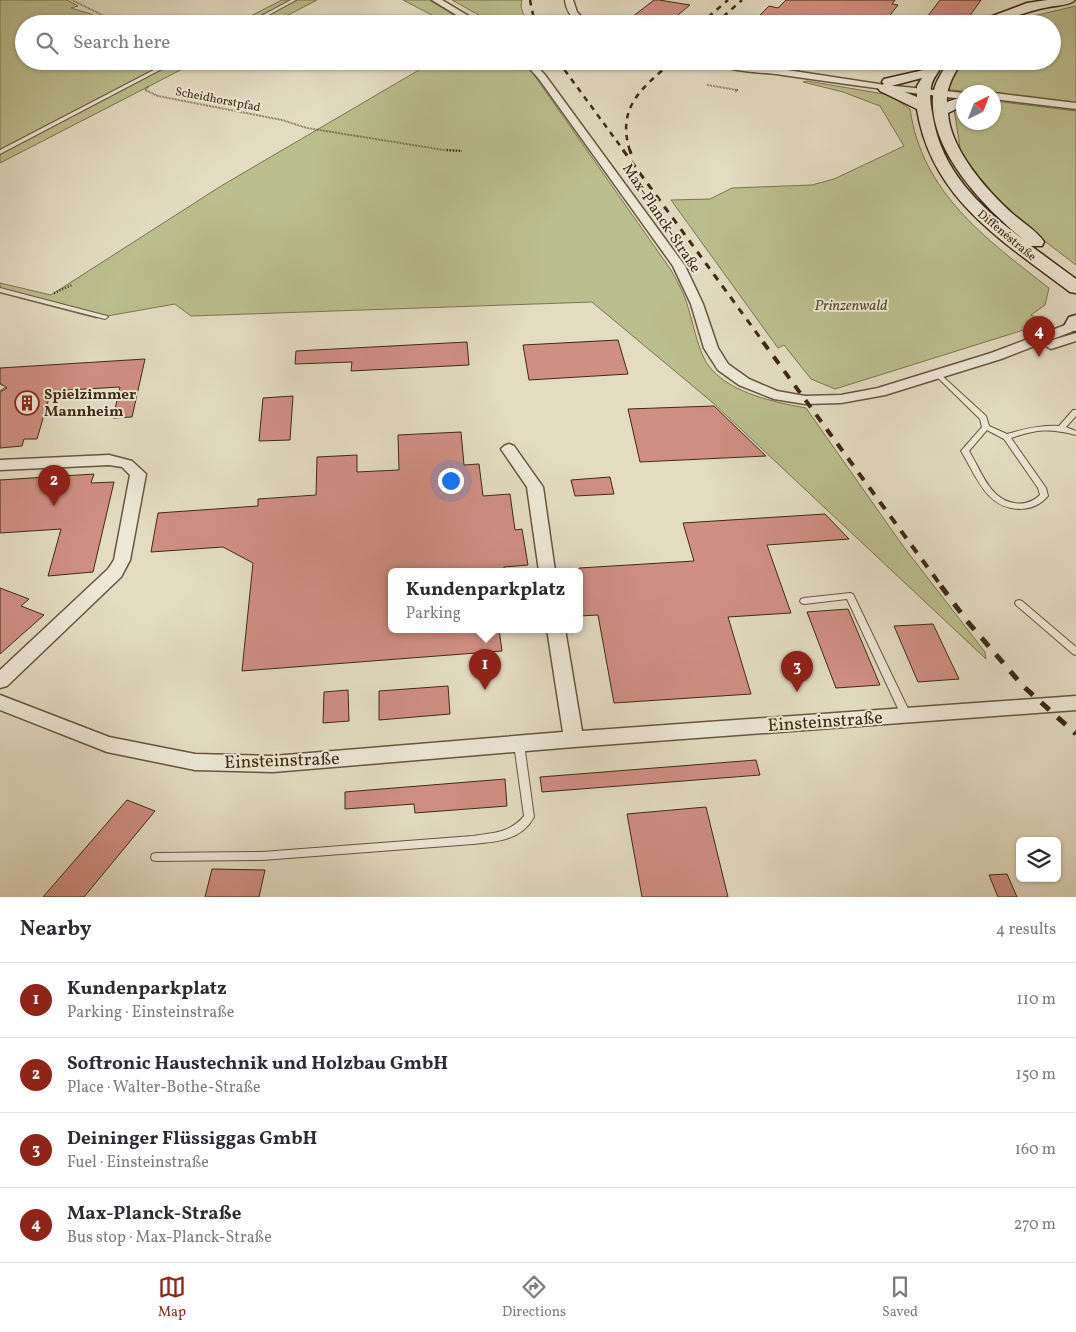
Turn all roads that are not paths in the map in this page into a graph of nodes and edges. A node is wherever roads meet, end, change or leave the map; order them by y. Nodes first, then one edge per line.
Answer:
1 (294, 0) edge
2 (436, 0) edge
3 (569, 0) edge
4 (1062, 0) edge
5 (1076, 4) edge
6 (265, 15) edge
7 (462, 15) edge
8 (574, 15) edge
9 (1007, 15) edge
10 (1027, 15) edge
11 (158, 70) edge
12 (535, 70) edge
13 (757, 70) edge
14 (926, 70) edge
15 (934, 70) edge
16 (952, 70) edge
17 (887, 85) junction
18 (941, 91) junction
19 (956, 91) edge
20 (924, 95) junction
21 (956, 96) edge
22 (1001, 98) edge
23 (956, 102) edge
24 (1076, 106) edge
25 (940, 111) junction
26 (0, 152) edge
27 (1076, 272) edge
28 (1076, 288) edge
29 (0, 290) edge
30 (105, 318) dead end
31 (1075, 327) edge
32 (937, 374) junction
33 (1076, 412) edge
34 (986, 427) junction
35 (1060, 429) junction
36 (1076, 434) edge
37 (1007, 437) junction
38 (509, 449) dead end
39 (0, 465) edge
40 (548, 568) edge
41 (804, 601) dead end
42 (1019, 603) dead end
43 (557, 633) edge
44 (1076, 652) edge
45 (0, 681) edge
46 (0, 702) edge
47 (1076, 703) edge
48 (906, 715) junction
49 (574, 739) junction
50 (518, 744) junction
51 (156, 857) dead end

1 - 6 lane
2 - 7 street
3 - 8 street
4 - 9 main road
5 - 10 main road
11 - 26 lane
12 - 32 street, Max-Planck-Straße
13 - 17 street
14 - 17 main road
15 - 20 main road
16 - 18 main road, Diffenéstraße
17 - 20 street
17 - 20 main road
18 - 19 street
18 - 20 street
18 - 21 street
18 - 25 main road, Diffenéstraße
20 - 28 main road, Diffenéstraße
22 - 24 street
23 - 25 main road
25 - 27 main road, Diffenéstraße
29 - 30 lane
31 - 32 street, Max-Planck-Straße
32 - 34 lane
33 - 35 lane
34 - 37 lane
34 - 37 lane
35 - 36 lane
35 - 37 lane
38 - 40 street
39 - 45 street
41 - 48 lane
42 - 44 lane
43 - 49 street
46 - 50 street, Einsteinstraße
47 - 48 street, Einsteinstraße
48 - 49 street, Einsteinstraße
49 - 50 street, Einsteinstraße
50 - 51 lane

